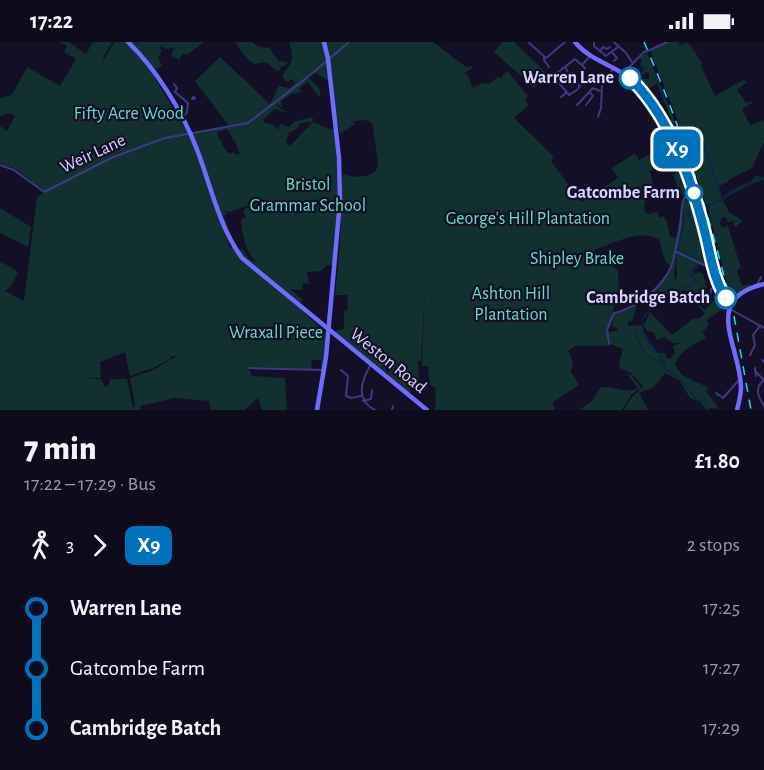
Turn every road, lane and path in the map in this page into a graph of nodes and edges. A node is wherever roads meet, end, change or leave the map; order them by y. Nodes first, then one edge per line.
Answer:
1 (128, 42) edge
2 (324, 42) edge
3 (349, 42) edge
4 (528, 42) edge
5 (565, 42) edge
6 (575, 42) edge
7 (594, 42) edge
8 (614, 42) edge
9 (667, 42) edge
10 (610, 46) dead end
11 (618, 47) junction
12 (600, 51) junction
13 (612, 52) junction
14 (590, 56) junction
15 (328, 59) junction
16 (543, 60) junction
17 (614, 61) dead end
18 (632, 62) junction
19 (582, 65) junction
20 (547, 66) dead end
21 (566, 67) junction
22 (613, 69) junction
23 (557, 73) junction
24 (622, 73) junction
25 (549, 74) dead end
26 (174, 84) dead end
27 (580, 86) junction
28 (600, 91) junction
29 (176, 92) junction
30 (590, 92) junction
31 (566, 93) junction
32 (168, 94) junction
33 (561, 97) dead end
34 (192, 99) dead end
35 (188, 102) junction
36 (577, 105) dead end
37 (586, 105) dead end
38 (598, 117) dead end
39 (182, 119) junction
40 (190, 134) junction
41 (0, 165) edge
42 (696, 197) junction
43 (674, 250) junction
44 (761, 277) dead end
45 (718, 282) junction
46 (764, 284) edge
47 (756, 286) junction
48 (707, 300) dead end
49 (731, 303) junction
50 (730, 309) junction
51 (760, 326) junction
52 (764, 328) edge
53 (328, 331) junction
54 (609, 344) dead end
55 (750, 355) dead end
56 (371, 364) junction
57 (249, 368) dead end
58 (324, 370) junction
59 (343, 370) dead end
60 (755, 372) dead end
61 (740, 379) junction
62 (764, 380) edge
63 (373, 393) dead end
64 (716, 393) dead end
65 (361, 396) junction
66 (764, 397) edge
67 (760, 399) junction
68 (363, 401) junction
69 (764, 406) edge
70 (372, 409) edge
71 (425, 409) edge
72 (317, 410) edge
73 (737, 410) edge

1 - 32 main road, Weston Road
2 - 15 main road
3 - 15 street, Weir Lane
4 - 16 street
5 - 16 street
6 - 14 main road
7 - 12 street
8 - 11 street
9 - 18 street, bridge
10 - 12 street
11 - 13 street
11 - 18 street
12 - 13 street
13 - 17 street
14 - 19 street
14 - 22 main road
15 - 40 street, Weir Lane
15 - 53 main road
16 - 20 street
18 - 24 street
19 - 21 street
19 - 27 street
21 - 23 street
21 - 27 street
22 - 24 main road
22 - 28 street
23 - 25 street
23 - 31 street
24 - 42 main road
26 - 29 street
27 - 31 street
28 - 30 street
28 - 38 street
29 - 32 street
29 - 35 street
30 - 36 street
30 - 37 street
31 - 33 street
32 - 39 main road, Weston Road
34 - 35 street
35 - 39 street
39 - 40 main road, Weston Road
40 - 41 street, Weir Lane
40 - 53 main road, Weston Road
42 - 43 street
42 - 45 main road
43 - 45 street
43 - 54 street
44 - 47 street
45 - 48 street
45 - 49 main road
46 - 47 main road
47 - 49 main road
49 - 50 main road
50 - 51 street
50 - 61 main road
51 - 52 street
51 - 55 street
53 - 56 main road, Weston Road
53 - 58 main road
56 - 65 street
56 - 71 main road, Weston Road
57 - 58 street
58 - 72 main road
59 - 65 street
60 - 62 street
61 - 64 street
61 - 73 main road
62 - 67 street
63 - 68 street
65 - 68 street
66 - 67 street
67 - 69 street
68 - 70 street

